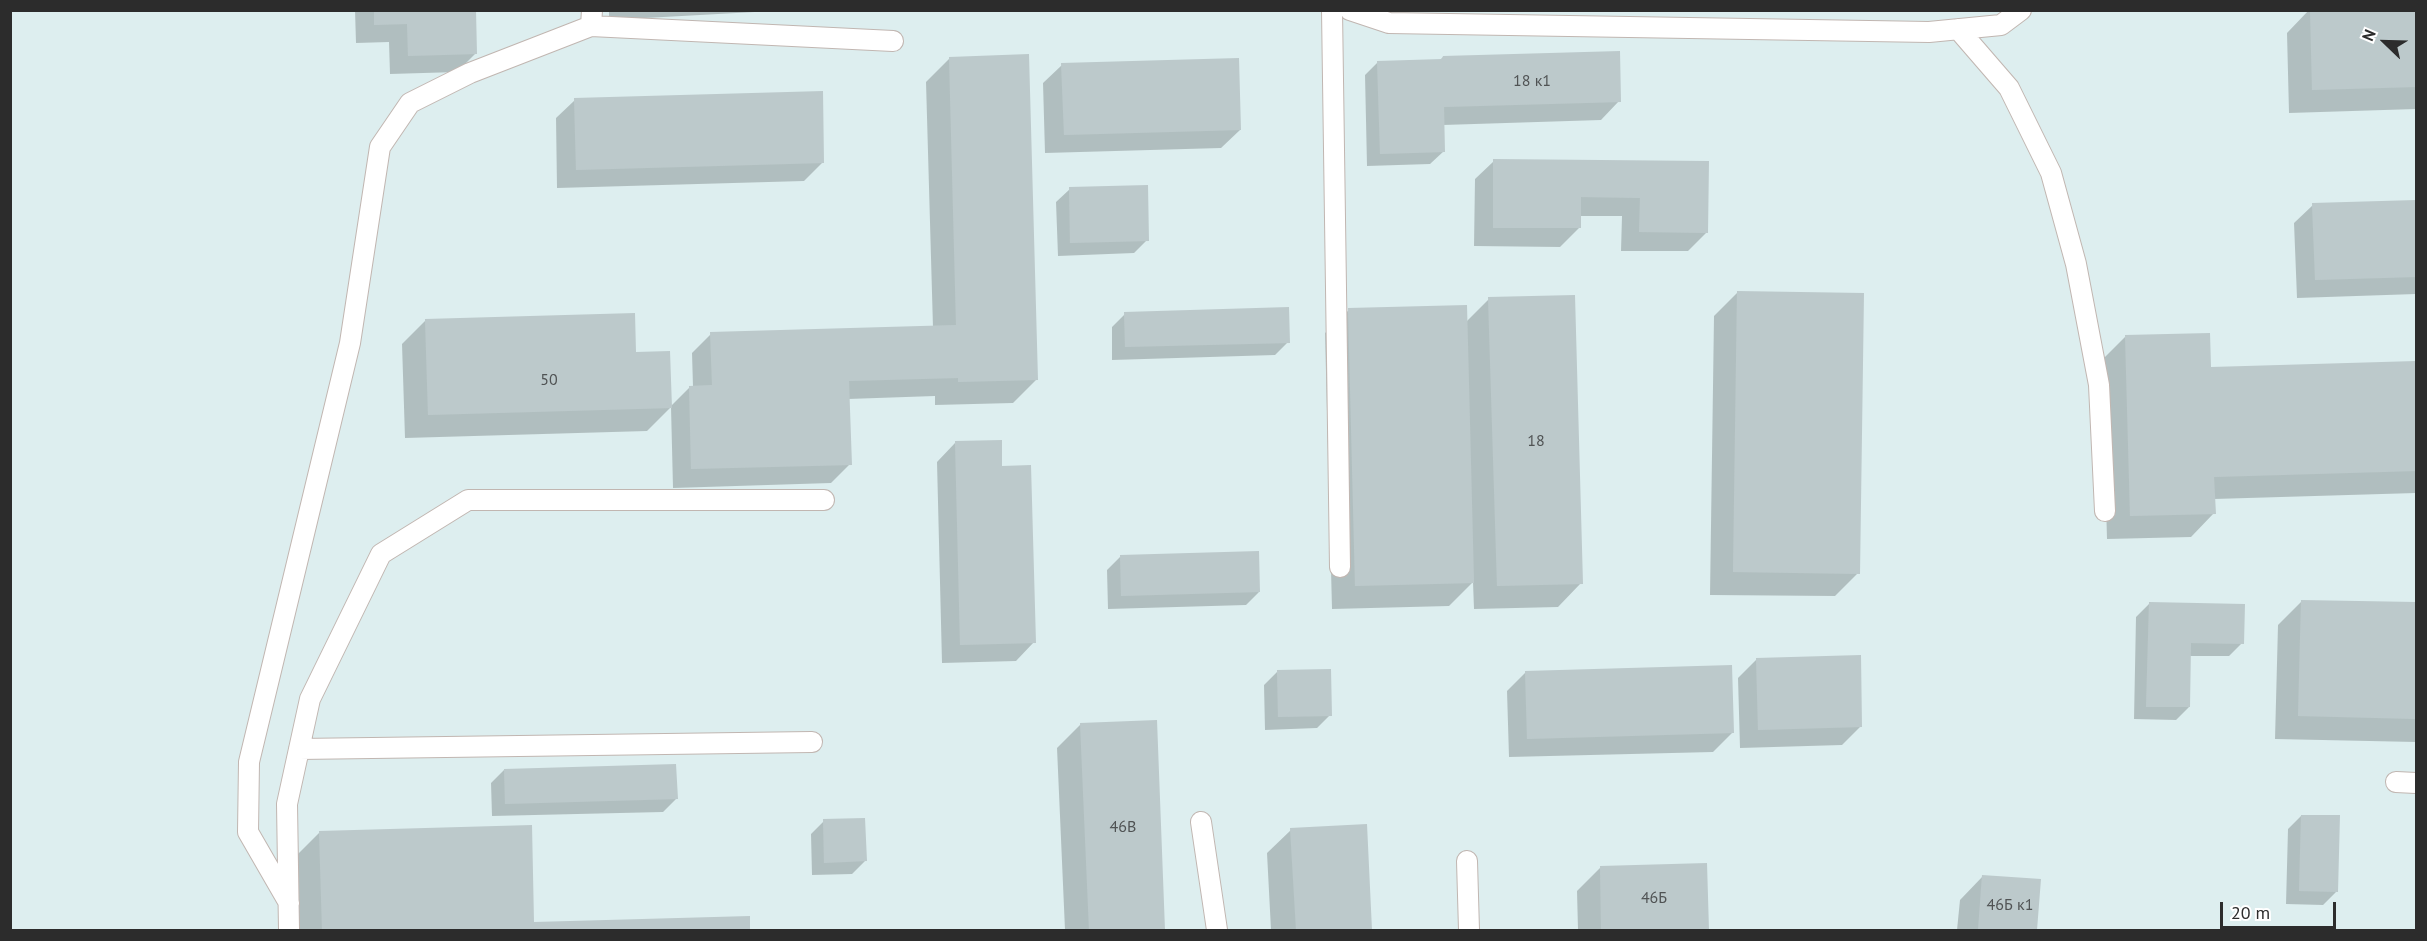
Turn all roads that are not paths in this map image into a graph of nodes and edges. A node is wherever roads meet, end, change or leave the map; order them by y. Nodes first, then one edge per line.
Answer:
1 (1332, 10) edge
2 (1350, 10) edge
3 (2021, 10) edge
4 (592, 18) edge
5 (1958, 29) junction
6 (893, 41) dead end
7 (824, 500) dead end
8 (2105, 511) dead end
9 (1340, 567) dead end
10 (812, 742) dead end
11 (299, 749) junction
12 (2396, 782) dead end
13 (2416, 783) edge
14 (1201, 822) dead end
15 (1467, 861) dead end
16 (289, 903) junction
17 (289, 930) edge
18 (1217, 930) edge
19 (1469, 930) edge

1 - 9 lane
2 - 5 lane
3 - 5 lane
4 - 6 lane
4 - 16 lane
5 - 8 lane
7 - 11 lane
10 - 11 lane
11 - 16 lane
12 - 13 lane
14 - 18 lane
15 - 19 lane
16 - 17 lane

